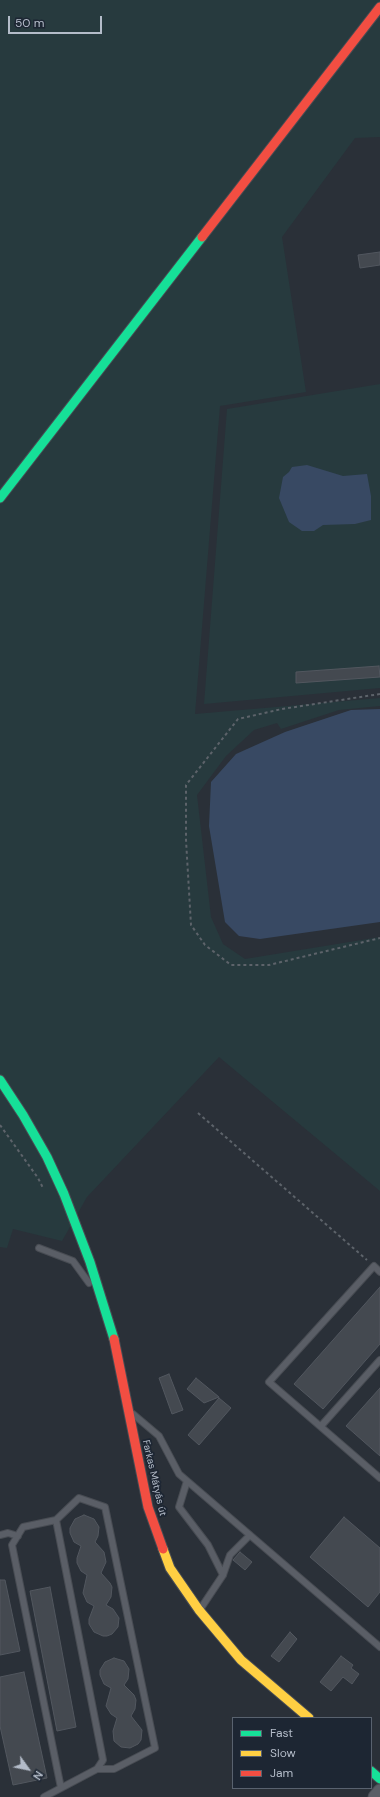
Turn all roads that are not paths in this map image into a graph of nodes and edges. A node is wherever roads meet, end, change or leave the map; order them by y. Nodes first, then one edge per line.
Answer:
1 (380, 7) edge
2 (0, 498) edge
3 (0, 1080) edge
4 (39, 1248) dead end
5 (380, 1272) edge
6 (102, 1298) junction
7 (380, 1360) edge
8 (127, 1409) junction
9 (321, 1426) junction
10 (380, 1478) edge
11 (187, 1480) junction
12 (56, 1520) junction
13 (0, 1534) edge
14 (250, 1535) junction
15 (18, 1536) junction
16 (223, 1575) junction
17 (199, 1610) junction
18 (380, 1647) edge
19 (308, 1717) edge
20 (97, 1769) junction
21 (372, 1772) edge
22 (380, 1779) edge
23 (62, 1788) junction
24 (380, 1791) edge
25 (44, 1797) edge
26 (374, 1797) edge

1 - 2 street
3 - 6 street, Farkas Mátyás út
4 - 6 lane
5 - 9 lane
6 - 8 street, Farkas Mátyás út
7 - 9 lane
8 - 11 lane
8 - 17 street, Farkas Mátyás út
9 - 10 lane
11 - 14 lane
11 - 16 lane
12 - 15 lane
12 - 20 lane
12 - 20 lane
13 - 15 lane
14 - 16 lane
14 - 18 lane
15 - 23 lane
16 - 17 lane
17 - 19 street, Farkas Mátyás út
20 - 23 lane
21 - 22 street
23 - 25 lane
24 - 26 street

